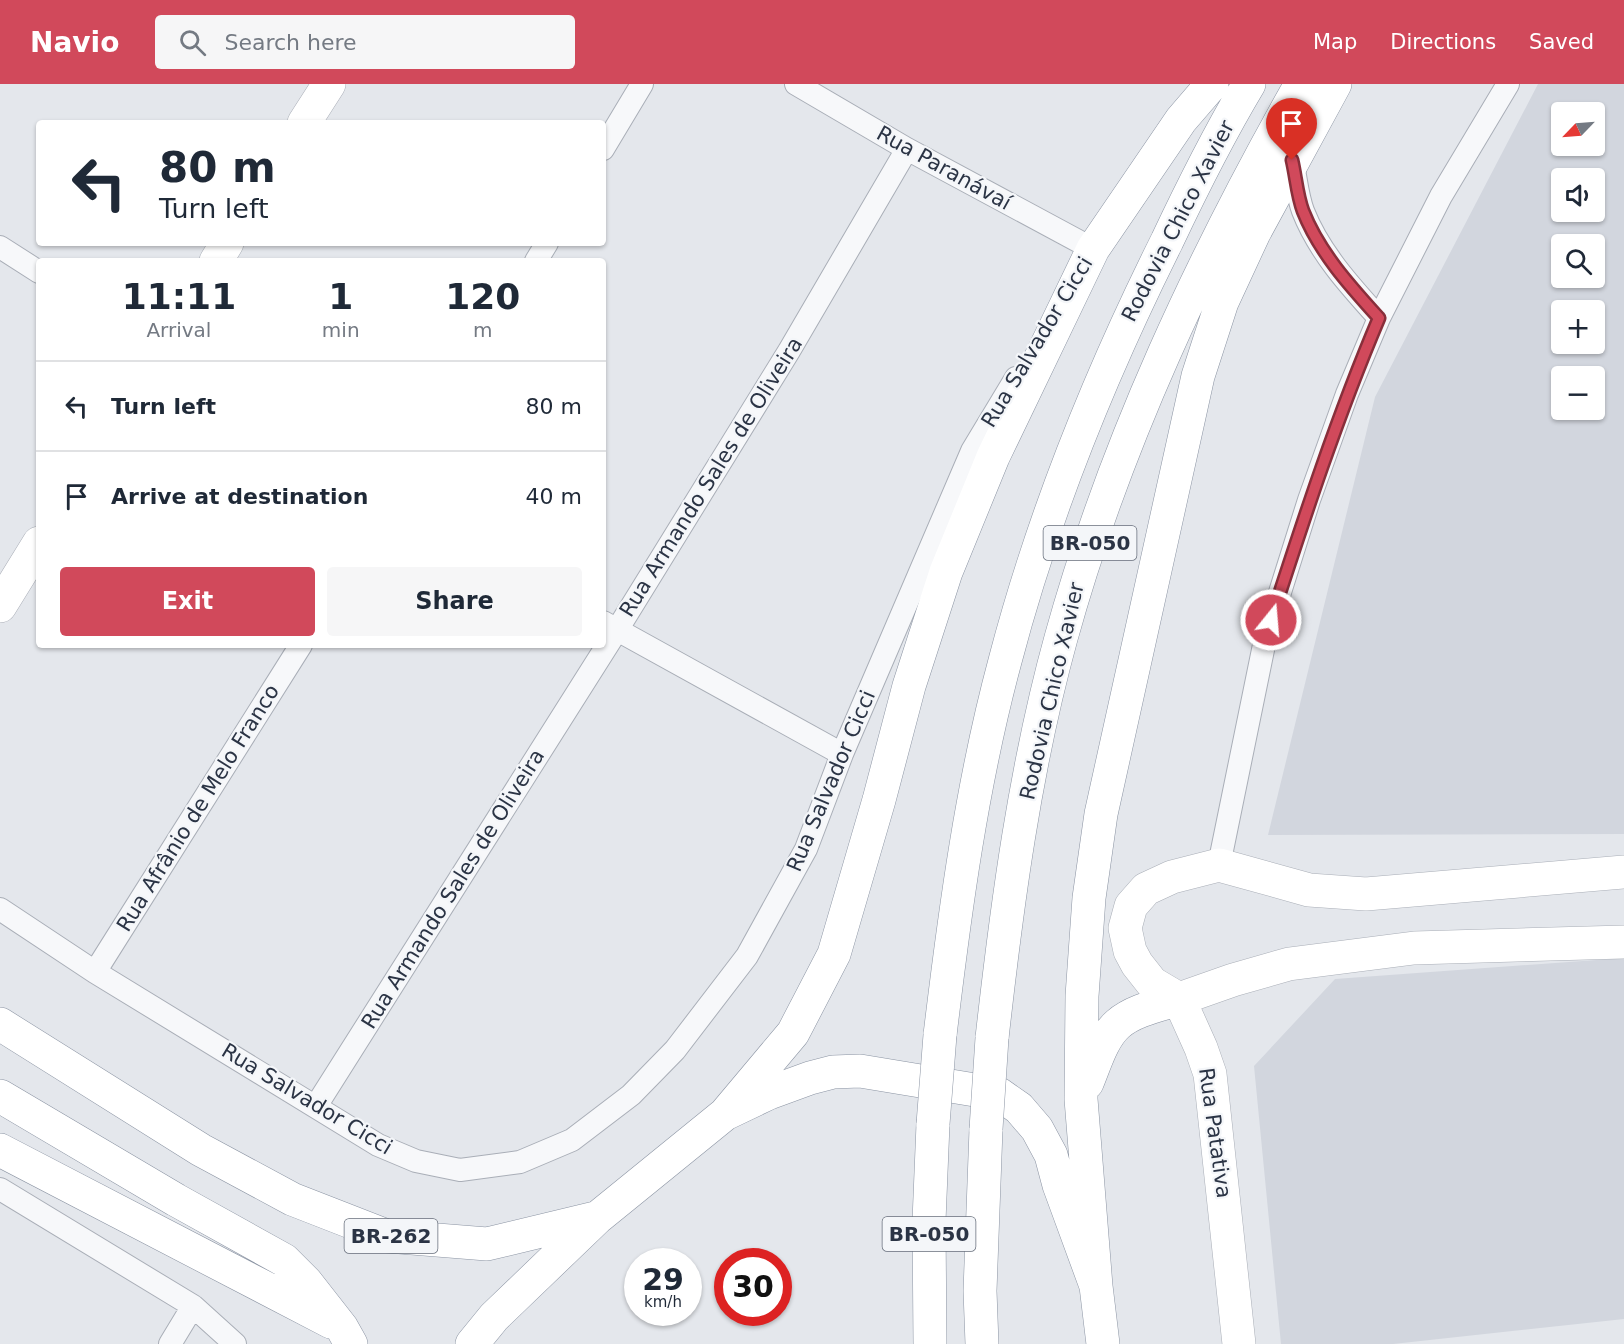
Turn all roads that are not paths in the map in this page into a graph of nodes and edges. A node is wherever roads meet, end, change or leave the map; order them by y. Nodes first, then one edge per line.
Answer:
1 (329, 84) edge
2 (642, 84) edge
3 (796, 84) edge
4 (1212, 84) edge
5 (1249, 84) edge
6 (1301, 84) edge
7 (1335, 84) edge
8 (1508, 84) edge
9 (306, 120) edge
10 (606, 144) edge
11 (907, 149) junction
12 (1292, 160) junction
13 (0, 248) edge
14 (1093, 249) junction
15 (36, 270) edge
16 (1379, 318) junction
17 (36, 548) edge
18 (0, 606) edge
19 (610, 626) edge
20 (299, 648) edge
21 (597, 648) edge
22 (842, 753) junction
23 (1219, 865) junction
24 (1624, 872) edge
25 (0, 909) edge
26 (1624, 942) edge
27 (95, 972) junction
28 (1179, 999) junction
29 (0, 1024) edge
30 (0, 1096) edge
31 (1081, 1099) junction
32 (316, 1106) junction
33 (725, 1114) junction
34 (0, 1150) edge
35 (0, 1189) edge
36 (597, 1218) junction
37 (1096, 1286) junction
38 (194, 1306) junction
39 (347, 1336) edge
40 (171, 1344) edge
41 (235, 1344) edge
42 (472, 1344) edge
43 (930, 1344) edge
44 (982, 1344) edge
45 (1103, 1344) edge
46 (1239, 1344) edge

1 - 9 main road
2 - 10 street
3 - 11 street, Rua Paranávaí
4 - 14 main road
5 - 43 main road, Rodovia Chico Xavier / BR-050, bridge
6 - 44 main road, Rodovia Chico Xavier / BR-050, bridge
7 - 12 main road
8 - 16 street
11 - 14 street, Rua Paranávaí
11 - 19 street, Rua Armando Sales de Oliveira
12 - 16 street
12 - 31 main road
13 - 15 street
14 - 22 street, Rua Salvador Cicci
14 - 33 main road
16 - 23 street
17 - 18 main road
19 - 22 street
20 - 27 street, Rua Afrânio de Melo Franco
21 - 32 street, Rua Armando Sales de Oliveira
22 - 32 street, Rua Salvador Cicci
23 - 24 main road
23 - 28 main road
25 - 27 street, Rua Salvador Cicci
26 - 28 main road
27 - 32 street, Rua Salvador Cicci
28 - 31 main road
28 - 46 main road, Rua Patativa
29 - 36 main road, BR-262
30 - 39 main road
31 - 37 main road
33 - 36 main road
33 - 37 main road
34 - 39 main road
35 - 38 street
36 - 42 main road
37 - 45 main road
38 - 40 street
38 - 41 street

